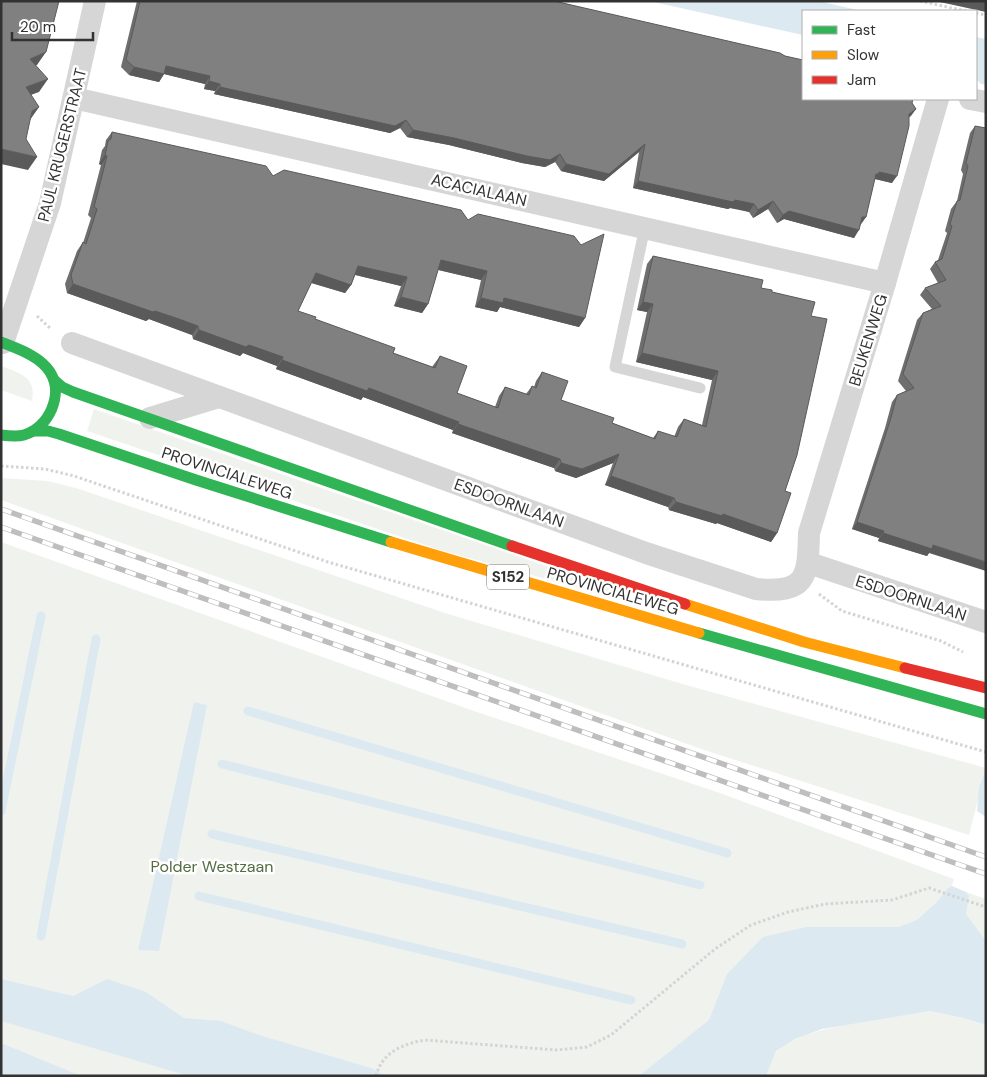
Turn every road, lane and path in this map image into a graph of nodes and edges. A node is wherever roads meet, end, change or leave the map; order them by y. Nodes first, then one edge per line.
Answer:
1 (95, 1) edge
2 (920, 1) edge
3 (961, 10) edge
4 (74, 98) junction
5 (938, 100) edge
6 (644, 227) junction
7 (885, 282) junction
8 (2, 343) edge
9 (72, 343) dead end
10 (54, 380) junction
11 (700, 388) dead end
12 (219, 397) junction
13 (150, 418) junction
14 (34, 430) junction
15 (1, 435) edge
16 (1, 466) edge
17 (805, 573) junction
18 (986, 622) edge
19 (971, 656) dead end
20 (986, 688) edge
21 (986, 714) edge
22 (986, 752) edge
23 (986, 907) edge
24 (376, 1076) edge

1 - 4 street, PAUL KRUGERSTRAAT
2 - 3 path
4 - 6 street, ACACIALAAN
4 - 8 street, PAUL KRUGERSTRAAT
5 - 7 street, BEUKENWEG
6 - 7 street, ACACIALAAN
6 - 11 lane
7 - 17 street, BEUKENWEG
8 - 10 main road, S152
9 - 12 street, ESDOORNLAAN
10 - 13 main road, PROVINCIALEWEG / S152
10 - 14 main road
12 - 13 street
12 - 17 street, ESDOORNLAAN
13 - 20 main road, PROVINCIALEWEG / S152
14 - 15 main road, S152
14 - 21 main road, PROVINCIALEWEG / S152
16 - 22 path
17 - 18 street, ESDOORNLAAN
17 - 19 path
23 - 24 path

